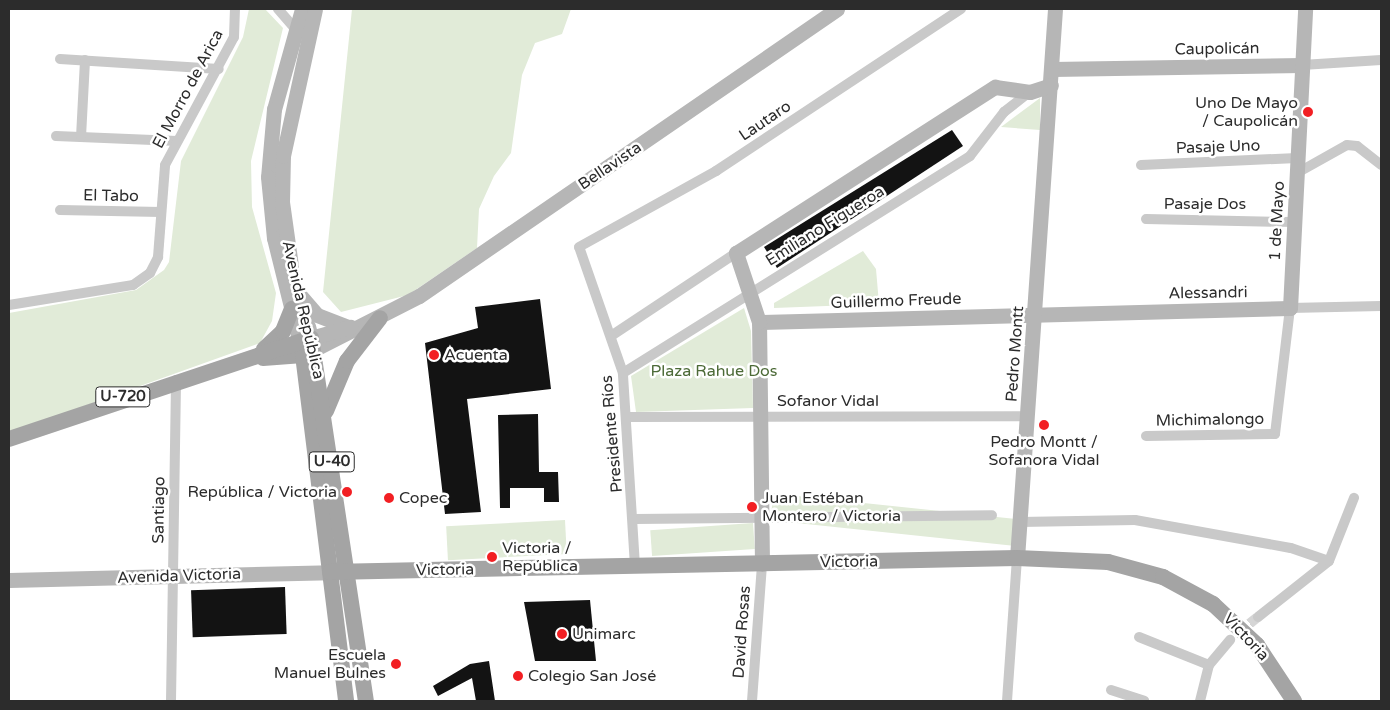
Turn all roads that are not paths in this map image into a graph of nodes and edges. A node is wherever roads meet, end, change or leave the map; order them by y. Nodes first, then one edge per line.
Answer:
1 (234, 9) edge
2 (278, 9) edge
3 (302, 9) edge
4 (315, 9) edge
5 (837, 9) edge
6 (961, 9) edge
7 (1055, 9) edge
8 (1305, 9) edge
9 (298, 31) junction
10 (308, 50) junction
11 (60, 58) dead end
12 (85, 60) junction
13 (1381, 60) edge
14 (1302, 65) junction
15 (219, 69) junction
16 (1052, 69) junction
17 (1051, 85) junction
18 (1030, 92) junction
19 (56, 136) dead end
20 (81, 137) junction
21 (177, 141) junction
22 (1141, 165) dead end
23 (1381, 165) edge
24 (1297, 166) junction
25 (60, 210) dead end
26 (161, 212) junction
27 (1146, 219) dead end
28 (1294, 222) junction
29 (579, 247) joint
30 (736, 253) junction
31 (297, 292) junction
32 (750, 294) junction
33 (9, 305) edge
34 (1381, 306) edge
35 (1290, 308) junction
36 (292, 309) junction
37 (1035, 314) junction
38 (380, 318) junction
39 (759, 322) junction
40 (348, 327) junction
41 (611, 336) junction
42 (307, 346) junction
43 (262, 351) junction
44 (238, 360) junction
45 (623, 373) junction
46 (176, 379) junction
47 (325, 415) junction
48 (1028, 416) junction
49 (629, 417) junction
50 (760, 417) junction
51 (1275, 434) joint
52 (1146, 436) dead end
53 (9, 438) edge
54 (1354, 498) dead end
55 (992, 515) dead end
56 (761, 517) junction
57 (634, 519) junction
58 (1020, 522) junction
59 (1018, 558) junction
60 (1329, 560) junction
61 (762, 564) junction
62 (635, 566) junction
63 (349, 571) junction
64 (330, 572) junction
65 (173, 576) junction
66 (9, 580) edge
67 (1258, 617) tunnel mouth
68 (1140, 637) dead end
69 (1230, 640) tunnel mouth
70 (1209, 665) junction
71 (1111, 690) dead end
72 (171, 701) edge
73 (346, 701) edge
74 (366, 701) edge
75 (752, 701) edge
76 (1007, 701) edge
77 (1144, 701) edge
78 (1200, 701) edge
79 (1294, 701) edge

1 - 15 street, El Morro de Arica
2 - 9 street
3 - 9 street, Avenida República
4 - 10 street, Avenida República
5 - 38 street, Bellavista
6 - 29 street, Lautaro
7 - 16 street, Pedro Montt
8 - 14 street, 1 de Mayo
9 - 10 street
9 - 36 street, Avenida República
10 - 31 street, Avenida República
11 - 12 street
12 - 15 street
12 - 20 street
13 - 14 street, Caupolicán
14 - 16 street, Caupolicán
14 - 24 street, 1 de Mayo
15 - 21 street, El Morro de Arica
16 - 17 street, Pedro Montt
17 - 18 street, Emiliano Figueroa
17 - 37 street, Pedro Montt
18 - 30 street, Emiliano Figueroa
18 - 32 street, Emiliano Figueroa
19 - 20 street
20 - 21 street
21 - 26 street, El Morro de Arica
22 - 24 street, Pasaje Uno
23 - 24 street
24 - 28 street, 1 de Mayo
25 - 26 street, El Tabo
26 - 33 street, El Morro de Arica
27 - 28 street, Pasaje Dos
28 - 35 street, 1 de Mayo
29 - 41 street, Presidente Ríos
30 - 32 street
30 - 41 street, Emiliano Figueroa
31 - 40 street
31 - 42 street, Avenida República
32 - 39 street
32 - 45 street, Emiliano Figueroa
34 - 35 street, Alessandri
35 - 37 street, Alessandri
35 - 51 street, 1 de Mayo
36 - 42 street, Avenida República
36 - 43 main road
37 - 39 street, Guillermo Freude
37 - 48 street, Pedro Montt
38 - 40 street, Bellavista
38 - 42 street, Bellavista
38 - 47 main road
39 - 50 street
40 - 42 street, Bellavista
41 - 45 street, Presidente Ríos
42 - 43 main road, Bellavista
42 - 44 main road, Bellavista
42 - 47 main road, Avenida República / U-40
42 - 64 main road, Avenida República / U-40
43 - 44 main road, Bellavista / U-720
44 - 46 main road, Bellavista / U-720
45 - 49 street, Presidente Ríos
46 - 53 main road, Bellavista / U-720
46 - 65 street, Santiago
47 - 63 main road, Avenida República / U-40
48 - 50 street, Sofanor Vidal
48 - 58 street, Pedro Montt
49 - 50 street, Sofanor Vidal
49 - 57 street, Presidente Ríos
50 - 56 street
51 - 52 street, Michimalongo
54 - 60 street
55 - 56 street
56 - 57 street
56 - 61 street
57 - 62 street, Presidente Ríos
58 - 59 street, Pedro Montt
58 - 60 street
59 - 61 main road, Victoria
59 - 76 street, Pedro Montt
59 - 79 main road, Victoria
60 - 67 street
61 - 62 main road, Victoria
61 - 75 street, David Rosas
62 - 63 main road, Victoria
63 - 64 main road, Avenida Victoria
63 - 74 main road, Avenida República
64 - 65 street, Avenida Victoria
64 - 73 main road, Avenida República
65 - 66 street, Avenida Victoria
65 - 72 street, Santiago
68 - 70 street
69 - 70 street
70 - 78 street
71 - 77 street

